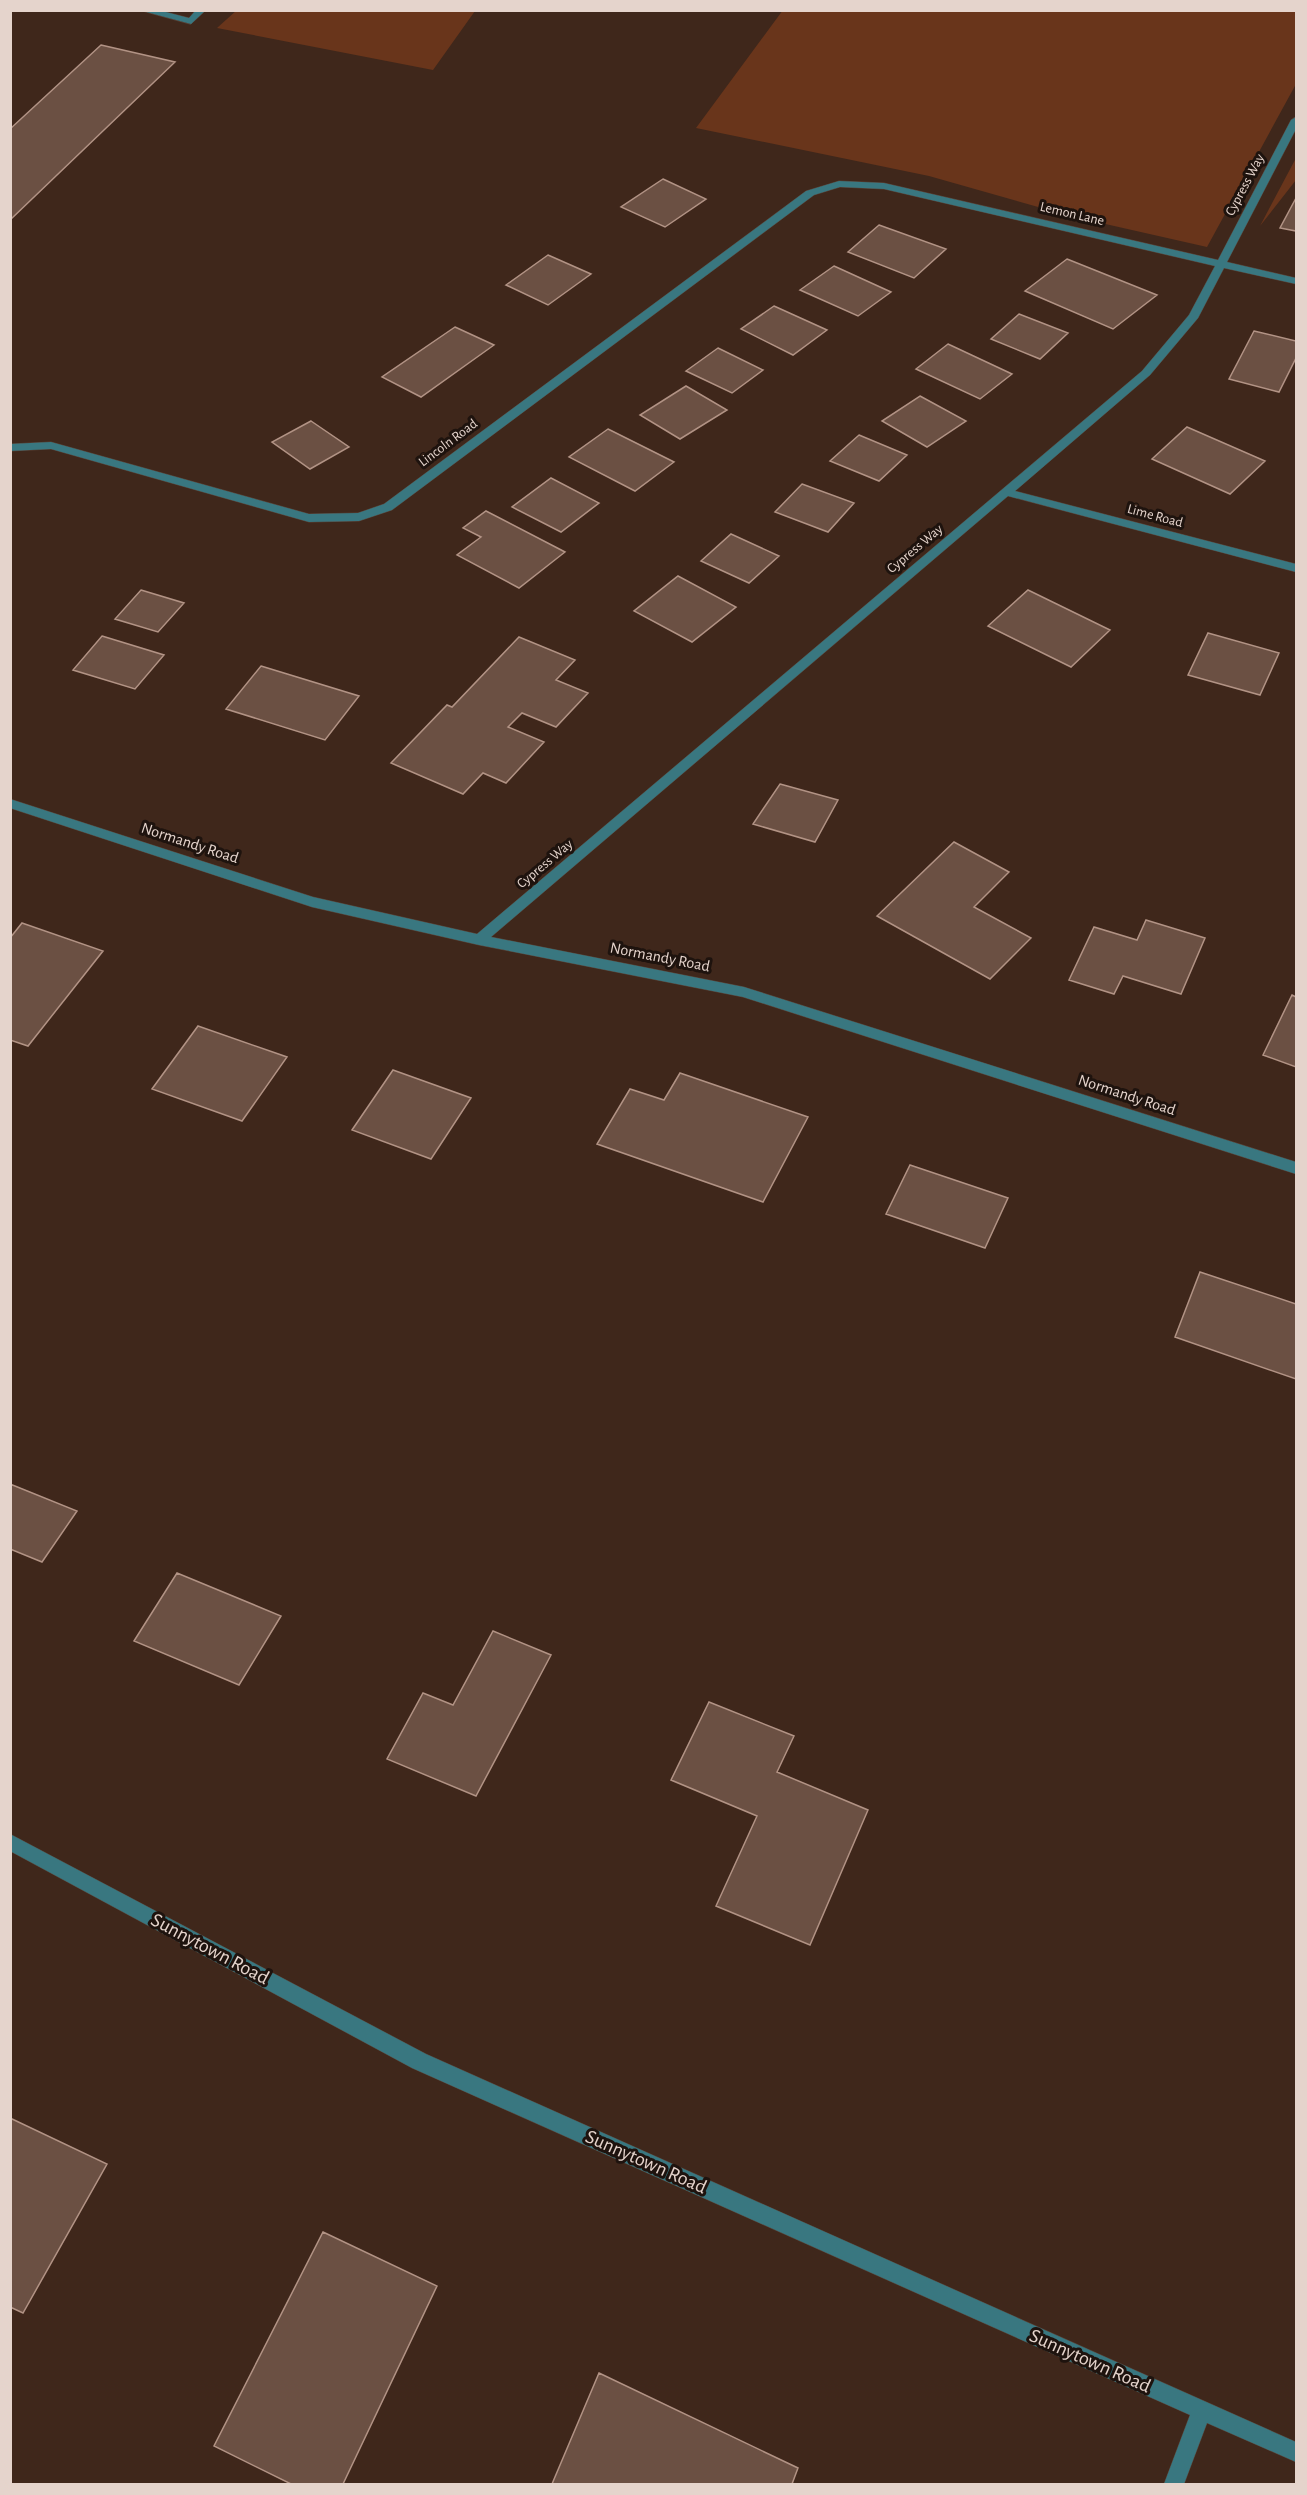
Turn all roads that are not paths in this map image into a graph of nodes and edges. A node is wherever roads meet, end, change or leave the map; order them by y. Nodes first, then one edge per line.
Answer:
1 (143, 10) edge
2 (202, 10) edge
3 (1296, 120) edge
4 (839, 184) joint
5 (1220, 263) junction
6 (1296, 281) edge
7 (13, 447) edge
8 (1006, 492) junction
9 (1296, 568) edge
10 (10, 802) edge
11 (479, 940) junction
12 (1296, 1168) edge
13 (10, 1842) edge
14 (1201, 2411) junction
15 (1296, 2452) edge
16 (1174, 2484) edge

1 - 2 street
3 - 5 street, Cypress Way
4 - 5 street, Lemon Lane
4 - 7 street, Lincoln Road
5 - 6 street, Lemon Lane
5 - 8 street, Cypress Way
8 - 9 street, Lime Road
8 - 11 street, Cypress Way
10 - 11 street, Normandy Road
11 - 12 street, Normandy Road
13 - 14 street, Sunnytown Road
14 - 15 street, Sunnytown Road
14 - 16 street

